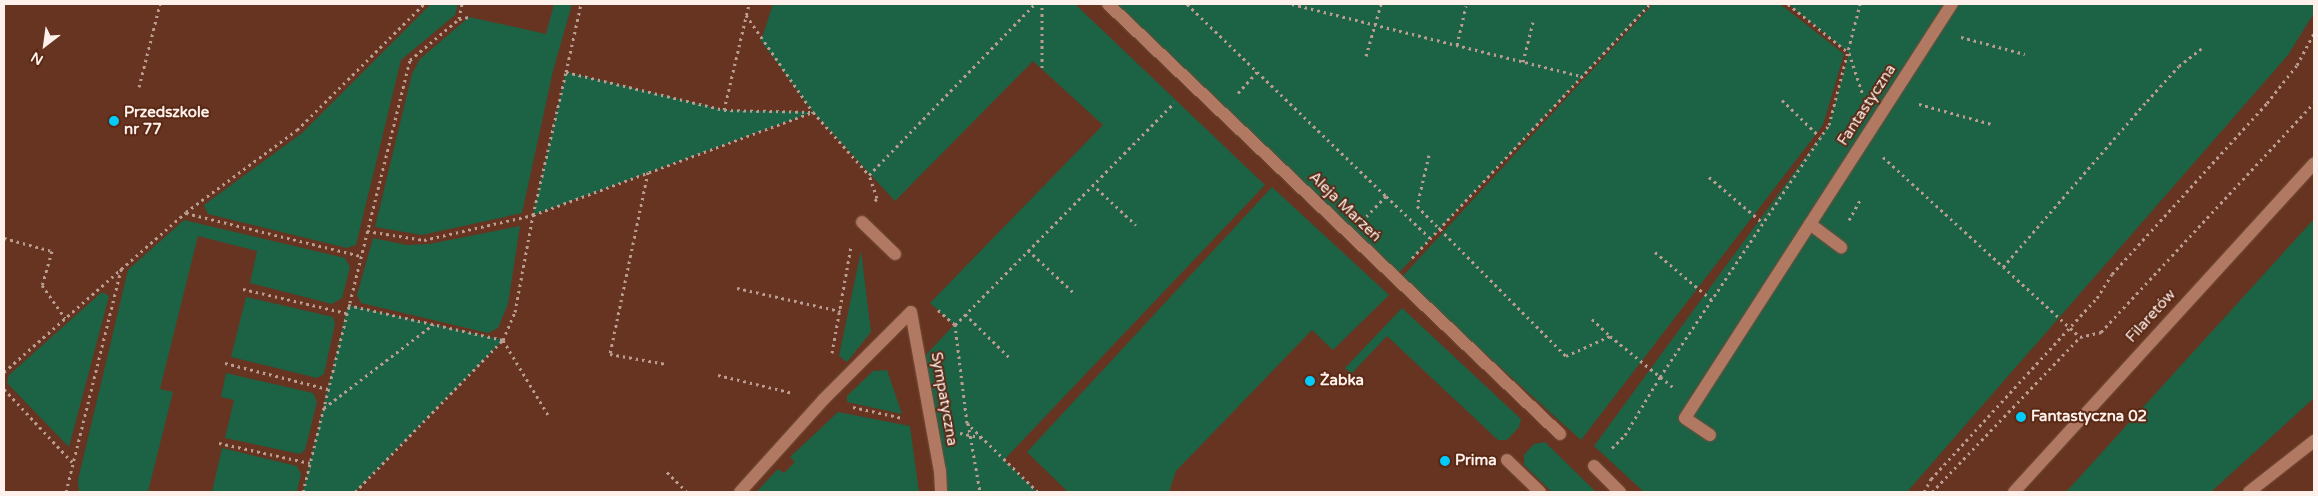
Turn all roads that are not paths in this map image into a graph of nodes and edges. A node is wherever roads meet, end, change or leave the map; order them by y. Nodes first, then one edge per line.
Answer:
1 (1108, 4) edge
2 (1952, 4) edge
3 (2314, 164) edge
4 (862, 222) dead end
5 (1810, 224) junction
6 (1841, 247) dead end
7 (895, 254) dead end
8 (1560, 434) dead end
9 (1710, 435) dead end
10 (2314, 441) edge
11 (1507, 460) dead end
12 (1594, 466) road end
13 (740, 492) edge
14 (941, 492) edge
15 (1540, 492) edge
16 (1620, 492) edge
17 (2014, 492) edge
18 (2249, 492) edge

1 - 8 street, Aleja Marzeń
2 - 5 street, Fantastyczna
3 - 17 street, Filaretów
4 - 7 street
5 - 6 street
5 - 9 street, Fantastyczna
10 - 18 street
11 - 15 street
12 - 16 street
13 - 14 street, Sympatyczna

